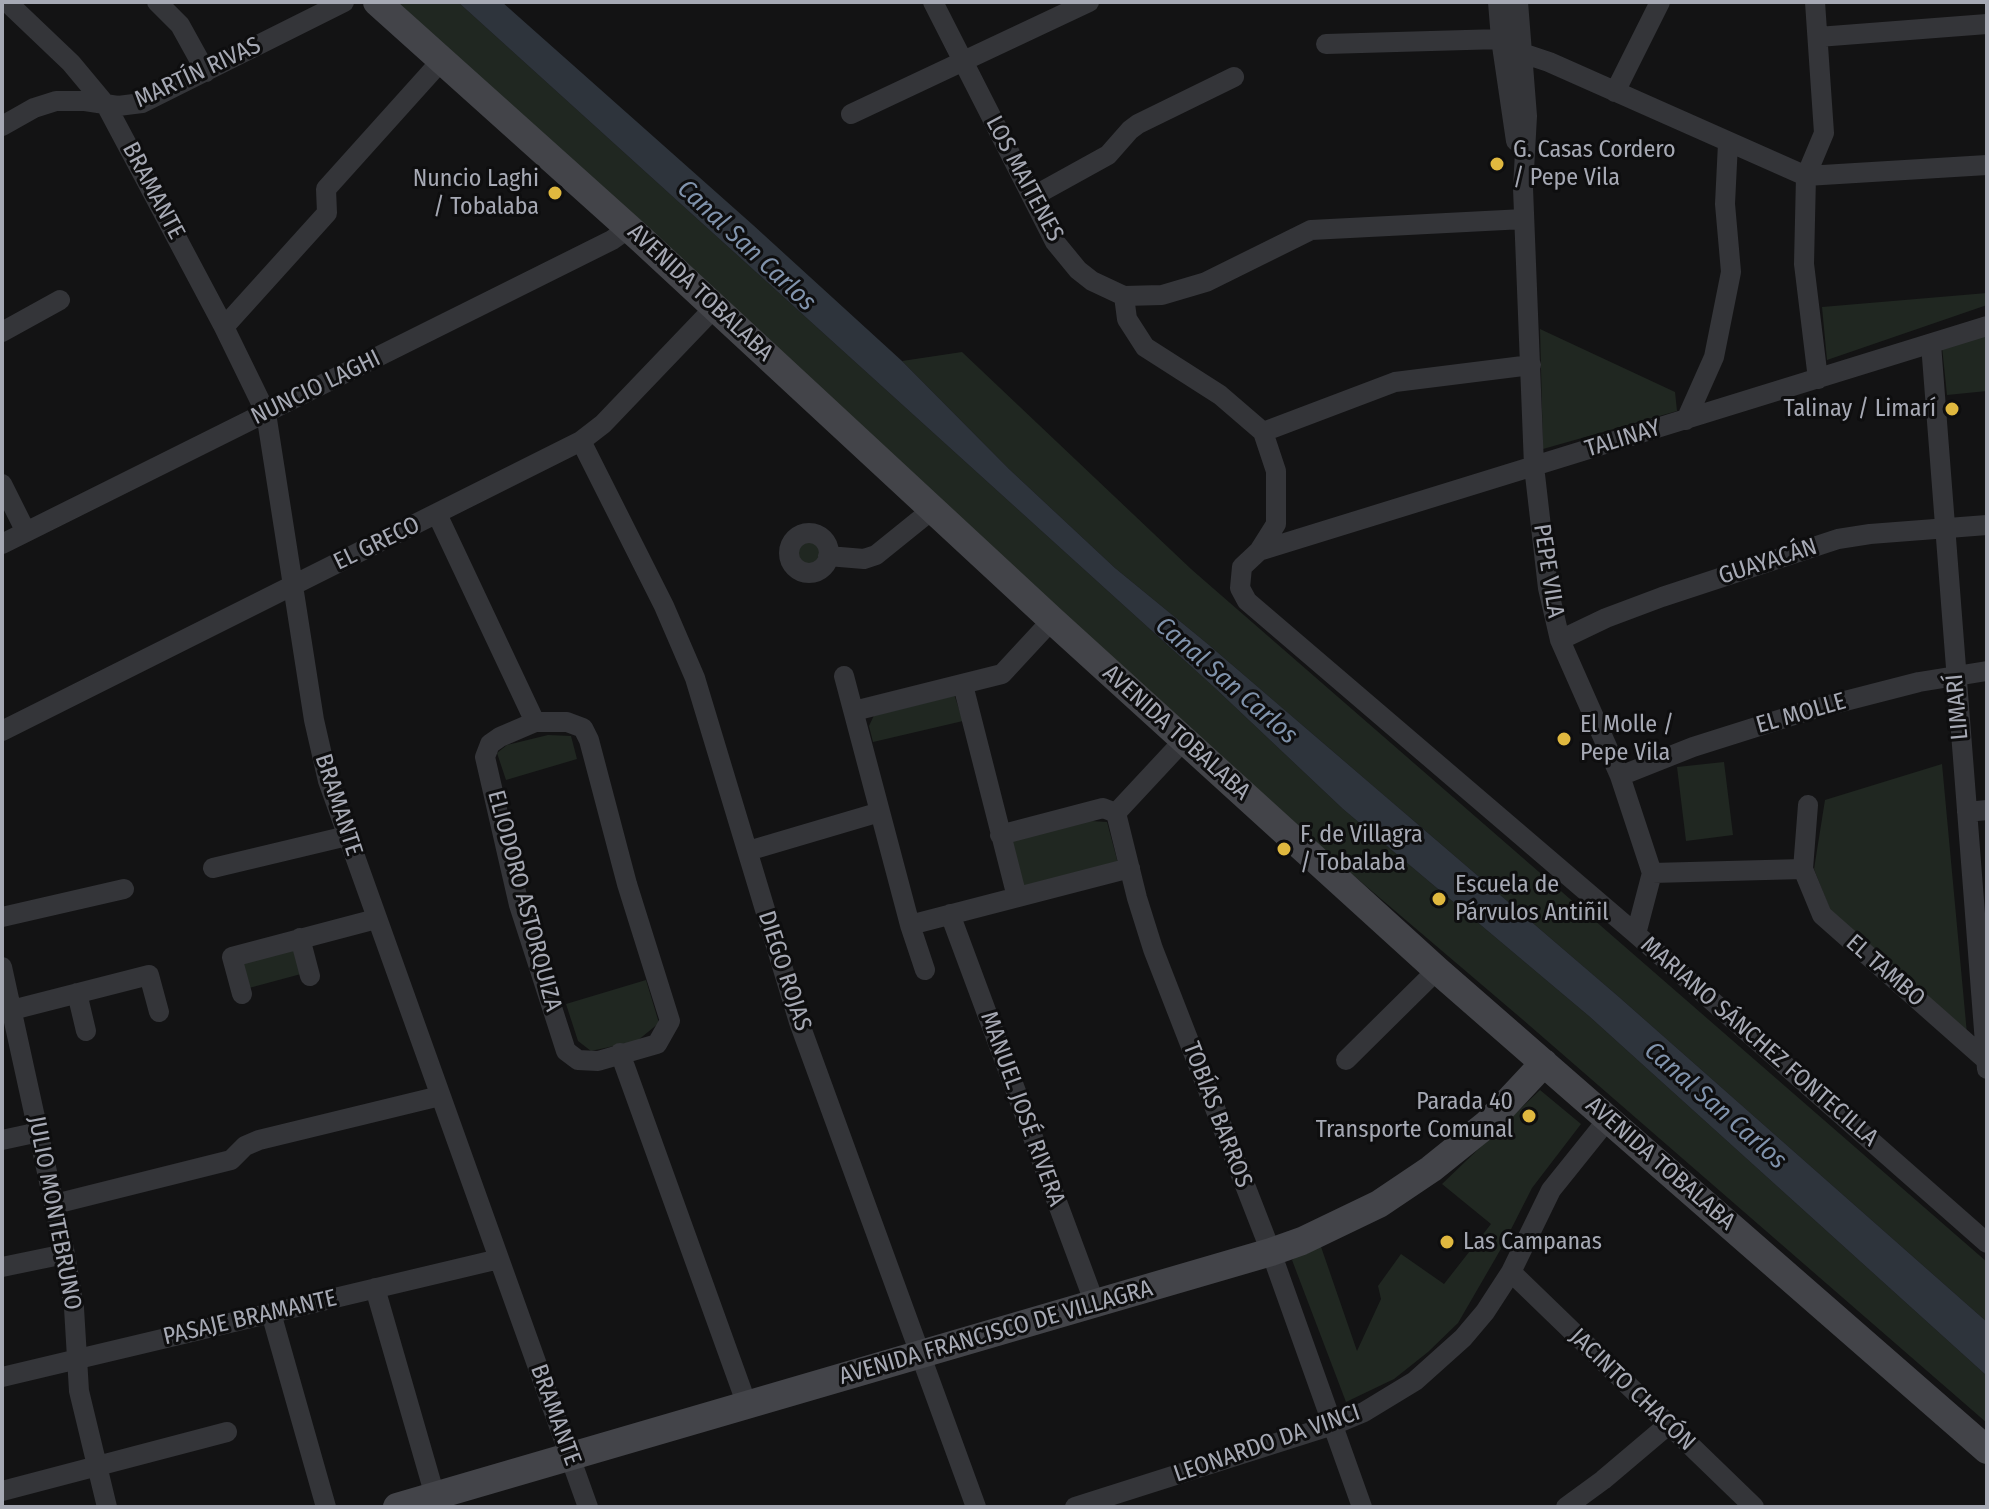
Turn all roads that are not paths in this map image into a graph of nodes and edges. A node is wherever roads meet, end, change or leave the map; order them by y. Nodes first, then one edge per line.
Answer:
1 (7, 2) edge
2 (157, 2) edge
3 (344, 2) edge
4 (377, 2) edge
5 (933, 2) edge
6 (1089, 2) edge
7 (1498, 2) edge
8 (1518, 2) edge
9 (1660, 2) edge
10 (1815, 2) edge
11 (1987, 24) edge
12 (1818, 37) junction
13 (1501, 39) junction
14 (1326, 44) dead end
15 (1522, 53) junction
16 (442, 60) junction
17 (964, 63) junction
18 (206, 72) junction
19 (1234, 77) dead end
20 (1615, 92) junction
21 (106, 105) junction
22 (851, 114) dead end
23 (2, 126) edge
24 (1728, 143) junction
25 (1987, 165) edge
26 (1806, 176) junction
27 (1523, 188) junction
28 (1032, 197) junction
29 (1524, 219) junction
30 (629, 228) junction
31 (1124, 296) junction
32 (60, 300) dead end
33 (715, 307) junction
34 (1987, 326) edge
35 (224, 327) junction
36 (2, 332) edge
37 (1931, 344) junction
38 (1531, 365) junction
39 (1818, 379) junction
40 (266, 413) junction
41 (1686, 420) junction
42 (1263, 432) junction
43 (581, 441) junction
44 (1534, 466) junction
45 (2, 484) edge
46 (933, 509) junction
47 (437, 514) junction
48 (1987, 525) edge
49 (1944, 528) junction
50 (26, 532) junction
51 (2, 544) edge
52 (1259, 551) junction
53 (828, 556) dead end
54 (294, 585) junction
55 (1052, 620) junction
56 (1560, 640) junction
57 (1987, 671) edge
58 (1956, 674) junction
59 (844, 676) dead end
60 (963, 685) junction
61 (854, 711) junction
62 (535, 722) junction
63 (2, 731) edge
64 (1184, 740) junction
65 (1620, 776) junction
66 (1808, 805) dead end
67 (1977, 811) edge
68 (880, 812) junction
69 (1116, 813) junction
70 (1000, 835) junction
71 (347, 836) junction
72 (748, 851) junction
73 (213, 868) dead end
74 (1130, 868) junction
75 (1803, 869) junction
76 (1652, 873) junction
77 (124, 889) dead end
78 (1017, 897) junction
79 (950, 914) junction
80 (2, 917) edge
81 (376, 919) junction
82 (910, 925) junction
83 (1636, 934) junction
84 (300, 938) junction
85 (1982, 956) edge
86 (2, 967) edge
87 (925, 970) dead end
88 (1437, 970) junction
89 (310, 976) dead end
90 (77, 993) junction
91 (242, 994) dead end
92 (12, 1010) junction
93 (159, 1012) dead end
94 (86, 1031) dead end
95 (620, 1053) junction
96 (1346, 1060) dead end
97 (1986, 1060) edge
98 (1544, 1063) junction
99 (1987, 1069) edge
100 (440, 1096) junction
101 (1608, 1119) junction
102 (39, 1132) junction
103 (2, 1140) edge
104 (55, 1204) junction
105 (1987, 1243) edge
106 (1271, 1252) junction
107 (65, 1254) junction
108 (499, 1259) junction
109 (2, 1267) edge
110 (1511, 1272) junction
111 (375, 1288) junction
112 (1095, 1304) junction
113 (271, 1313) junction
114 (921, 1354) junction
115 (77, 1360) junction
116 (2, 1377) edge
117 (747, 1405) junction
118 (1333, 1425) junction
119 (1668, 1425) junction
120 (227, 1432) dead end
121 (1987, 1450) edge
122 (570, 1457) junction
123 (98, 1466) junction
124 (2, 1491) edge
125 (435, 1496) junction
126 (107, 1507) edge
127 (326, 1507) edge
128 (397, 1507) edge
129 (588, 1507) edge
130 (976, 1507) edge
131 (1075, 1507) edge
132 (1362, 1507) edge
133 (1566, 1507) edge
134 (1754, 1507) edge

1 - 21 street, BRAMANTE
2 - 18 street
3 - 18 street, MARTÍN RIVAS
4 - 16 main road, AVENIDA TOBALABA
5 - 17 street, LOS MAITENES
6 - 17 street
7 - 13 street, PEPE VILA
8 - 15 street, PEPE VILA
9 - 20 street
10 - 12 street
11 - 12 street
12 - 26 street
13 - 14 street
13 - 15 street
13 - 27 street, PEPE VILA
15 - 20 street
15 - 27 street, PEPE VILA
16 - 30 main road, AVENIDA TOBALABA
16 - 35 street
17 - 22 street
17 - 28 street, LOS MAITENES
18 - 21 street, MARTÍN RIVAS
19 - 28 street
20 - 24 street
21 - 23 street, MARTÍN RIVAS
21 - 35 street, BRAMANTE
24 - 26 street
24 - 41 street
25 - 26 street
26 - 39 street
27 - 29 street, PEPE VILA
28 - 31 street, LOS MAITENES
29 - 31 street
29 - 38 street, PEPE VILA
30 - 33 main road, AVENIDA TOBALABA
30 - 40 street, NUNCIO LAGHI
31 - 42 street
32 - 36 street
33 - 43 street, EL GRECO
33 - 46 main road, AVENIDA TOBALABA
34 - 37 street, TALINAY
35 - 40 street, BRAMANTE
37 - 39 street, TALINAY
37 - 49 street, LIMARÍ
38 - 42 street
38 - 44 street, PEPE VILA
39 - 41 street, TALINAY
40 - 50 street, NUNCIO LAGHI
40 - 54 street, BRAMANTE
41 - 44 street, TALINAY
42 - 52 street
43 - 47 street, EL GRECO
43 - 72 street, DIEGO ROJAS
44 - 52 street, TALINAY
44 - 56 street, PEPE VILA
45 - 50 street
46 - 53 street
46 - 55 main road, AVENIDA TOBALABA
47 - 54 street, EL GRECO
47 - 62 street
48 - 49 street, GUAYACÁN
49 - 56 street, GUAYACÁN
49 - 58 street, LIMARÍ
50 - 51 street, NUNCIO LAGHI
52 - 83 street, MARIANO SÁNCHEZ FONTECILLA
54 - 63 street, EL GRECO
54 - 71 street, BRAMANTE
55 - 60 street
55 - 64 main road, AVENIDA TOBALABA
56 - 65 street, PEPE VILA
57 - 58 street, EL MOLLE
58 - 65 street, EL MOLLE
58 - 67 street, LIMARÍ
59 - 61 street
60 - 61 street
60 - 70 street
61 - 68 street
62 - 95 street, ELIODORO ASTORQUIZA
62 - 95 street, ELIODORO ASTORQUIZA
64 - 69 street
64 - 88 main road, AVENIDA TOBALABA
65 - 76 street, PEPE VILA
66 - 75 street, EL TAMBO
67 - 85 street, LIMARÍ
68 - 72 street
68 - 82 street
69 - 70 street
69 - 74 street, TOBÍAS BARROS
70 - 78 street
71 - 73 street
71 - 81 street, BRAMANTE
72 - 114 street, DIEGO ROJAS
74 - 78 street
74 - 106 street, TOBÍAS BARROS
75 - 76 street
75 - 97 street, EL TAMBO
76 - 83 street
77 - 80 street
78 - 79 street
79 - 82 street
79 - 112 street, MANUEL JOSÉ RIVERA
81 - 84 street
81 - 100 street, BRAMANTE
82 - 87 street
83 - 105 street, MARIANO SÁNCHEZ FONTECILLA
84 - 89 street
84 - 91 street
85 - 97 street, LIMARÍ
86 - 92 street, JULIO MONTEBRUNO
88 - 96 street
88 - 98 main road, AVENIDA TOBALABA
90 - 92 street
90 - 93 street
90 - 94 street
92 - 102 street, JULIO MONTEBRUNO
95 - 117 street
97 - 99 street, LIMARÍ
98 - 101 main road, AVENIDA TOBALABA
98 - 106 main road, AVENIDA FRANCISCO DE VILLAGRA
100 - 104 street
100 - 108 street, BRAMANTE
101 - 110 street, LEONARDO DA VINCI
101 - 121 main road, AVENIDA TOBALABA
102 - 103 street
102 - 104 street, JULIO MONTEBRUNO
104 - 107 street, JULIO MONTEBRUNO
106 - 112 main road, AVENIDA FRANCISCO DE VILLAGRA
106 - 118 street, TOBÍAS BARROS
107 - 109 street
107 - 115 street, JULIO MONTEBRUNO
108 - 111 street, PASAJE BRAMANTE
108 - 122 street, BRAMANTE
110 - 118 street, LEONARDO DA VINCI
110 - 119 street, JACINTO CHACÓN
111 - 113 street, PASAJE BRAMANTE
111 - 125 street
112 - 114 main road, AVENIDA FRANCISCO DE VILLAGRA
113 - 115 street, PASAJE BRAMANTE
113 - 127 street
114 - 117 main road, AVENIDA FRANCISCO DE VILLAGRA
114 - 130 street, DIEGO ROJAS
115 - 116 street, PASAJE BRAMANTE
115 - 123 street, JULIO MONTEBRUNO
117 - 122 main road, AVENIDA FRANCISCO DE VILLAGRA
118 - 131 street, LEONARDO DA VINCI
118 - 132 street, TOBÍAS BARROS
119 - 133 street
119 - 134 street, JACINTO CHACÓN
120 - 123 street
122 - 125 main road, AVENIDA FRANCISCO DE VILLAGRA
122 - 129 street, BRAMANTE
123 - 124 street
123 - 126 street, JULIO MONTEBRUNO
125 - 128 main road, AVENIDA FRANCISCO DE VILLAGRA

